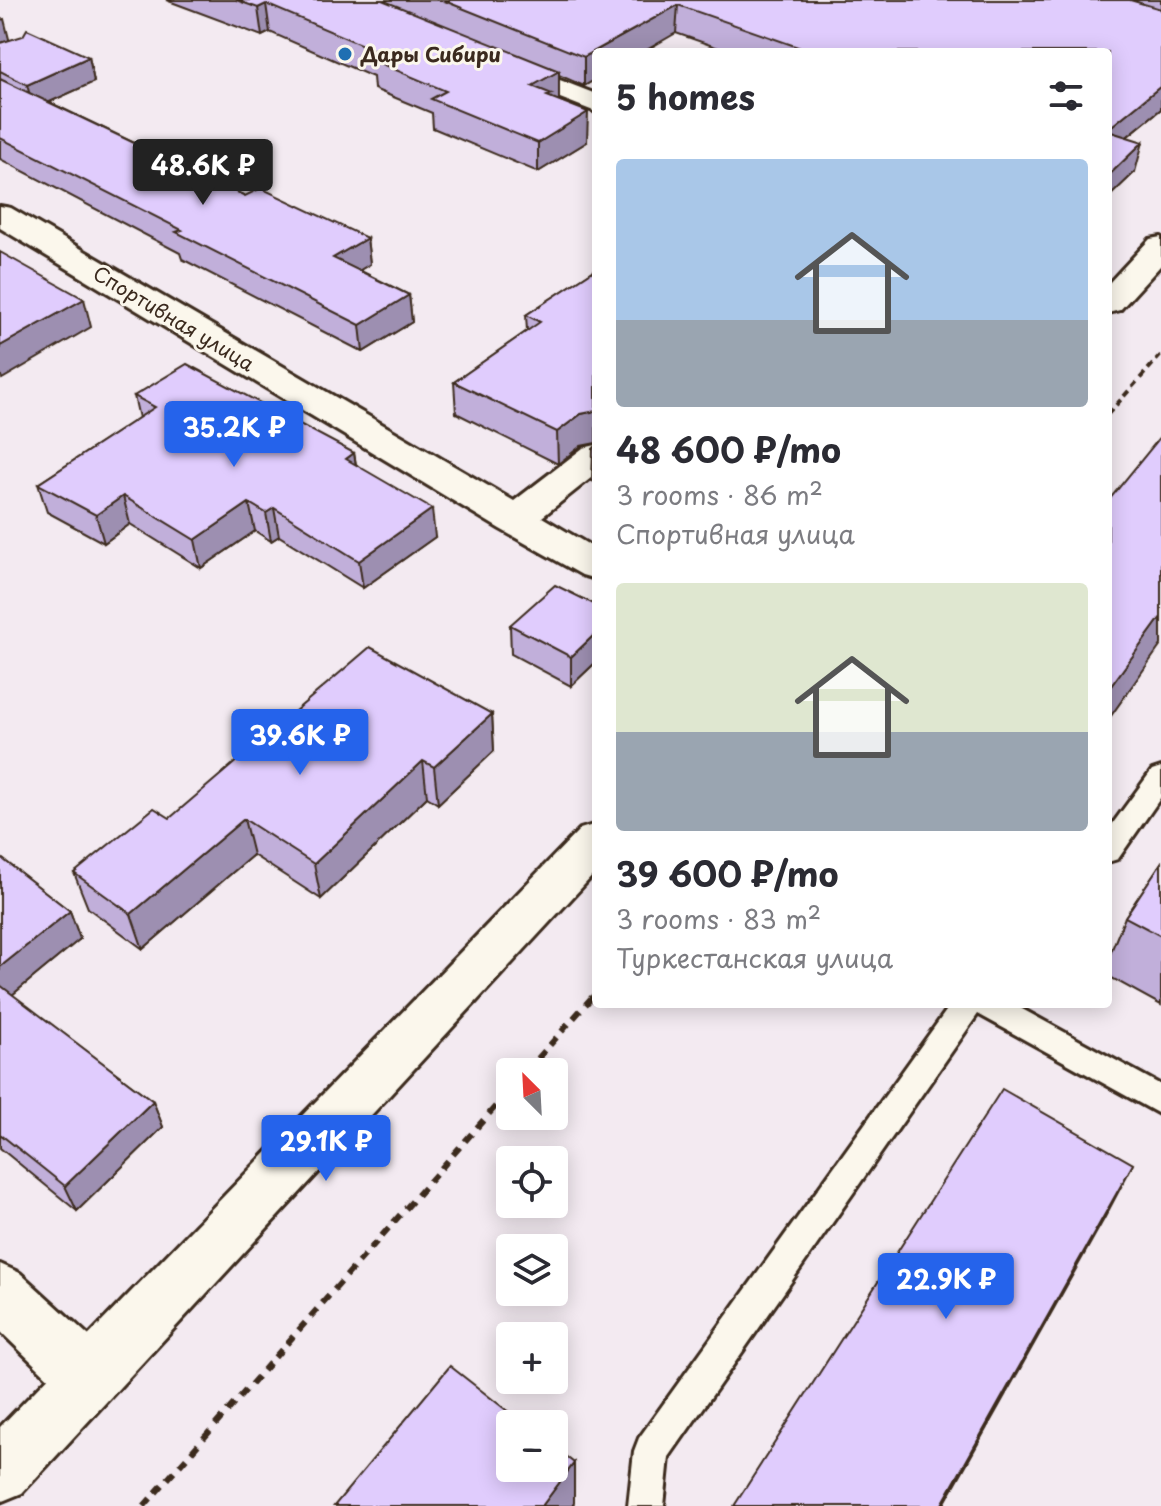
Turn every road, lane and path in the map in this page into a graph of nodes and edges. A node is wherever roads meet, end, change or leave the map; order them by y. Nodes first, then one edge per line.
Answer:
1 (478, 55) edge
2 (592, 102) edge
3 (0, 215) edge
4 (1161, 246) edge
5 (1112, 299) edge
6 (1161, 355) edge
7 (1112, 410) edge
8 (592, 459) edge
9 (514, 520) junction
10 (592, 564) edge
11 (1161, 777) edge
12 (1112, 845) edge
13 (592, 846) edge
14 (592, 998) edge
15 (965, 1008) edge
16 (993, 1008) edge
17 (538, 1058) edge
18 (1161, 1101) edge
19 (496, 1106) edge
20 (0, 1292) edge
21 (89, 1376) junction
22 (0, 1471) edge
23 (144, 1506) edge
24 (646, 1506) edge

1 - 2 street
3 - 9 street, Спортивная улица
4 - 5 street
6 - 7 path
8 - 9 street
9 - 10 street, Спортивная улица
11 - 12 lane
13 - 21 street
14 - 17 path
15 - 24 lane
16 - 18 lane
19 - 23 path
20 - 21 street
21 - 22 street

